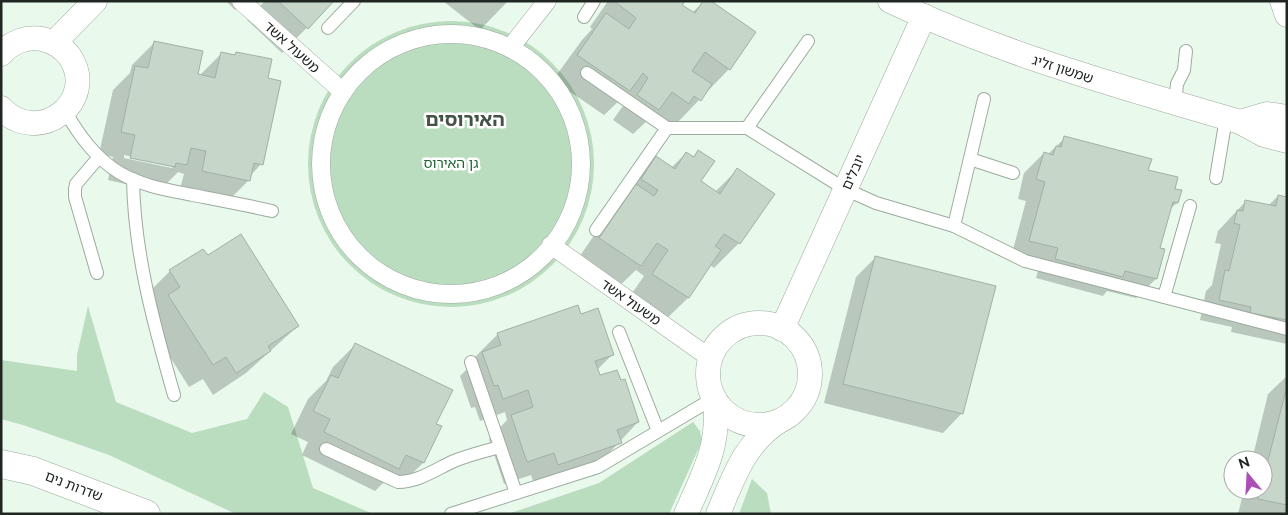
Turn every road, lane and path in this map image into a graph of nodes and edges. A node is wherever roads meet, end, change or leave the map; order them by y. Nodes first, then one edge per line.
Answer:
1 (95, 1) edge
2 (241, 1) edge
3 (354, 1) edge
4 (548, 1) edge
5 (594, 1) edge
6 (890, 1) edge
7 (1282, 1) edge
8 (1287, 15) edge
9 (924, 16) junction
10 (584, 17) dead end
11 (328, 28) dead end
12 (808, 41) dead end
13 (54, 43) junction
14 (5, 45) edge
15 (510, 48) junction
16 (1186, 51) dead end
17 (587, 73) dead end
18 (343, 92) junction
19 (984, 99) dead end
20 (1175, 103) junction
21 (1, 108) edge
22 (65, 111) junction
23 (1287, 116) edge
24 (1233, 120) junction
25 (667, 128) junction
26 (746, 128) junction
27 (1287, 141) edge
28 (99, 157) junction
29 (970, 159) junction
30 (1013, 172) dead end
31 (1216, 178) dead end
32 (133, 179) junction
33 (845, 188) junction
34 (1190, 206) dead end
35 (272, 211) dead end
36 (954, 226) junction
37 (596, 230) dead end
38 (551, 246) junction
39 (97, 272) dead end
40 (1164, 297) junction
41 (782, 328) junction
42 (1287, 329) edge
43 (619, 332) dead end
44 (710, 358) junction
45 (471, 362) dead end
46 (174, 395) dead end
47 (715, 399) junction
48 (782, 419) junction
49 (658, 431) junction
50 (500, 447) junction
51 (326, 449) dead end
52 (1, 464) edge
53 (516, 493) junction
54 (146, 514) edge
55 (452, 514) edge
56 (686, 514) edge
57 (718, 514) edge

1 - 13 street
2 - 18 street, משעול אשד
3 - 11 lane
4 - 15 street
5 - 10 lane
6 - 9 street, שמשון זליג
7 - 8 street
9 - 20 street, שמשון זליג
9 - 33 street, יובלים
12 - 26 lane
13 - 14 street
13 - 22 street
15 - 18 street
15 - 38 street
16 - 20 lane
17 - 25 lane
18 - 38 street
19 - 29 lane
20 - 24 street, שמשון זליג
21 - 22 street
22 - 28 lane
23 - 24 street
24 - 27 street, שמשון זליג
24 - 31 lane
25 - 26 lane
25 - 37 lane
26 - 33 lane
28 - 32 lane
28 - 39 lane
29 - 30 lane
29 - 36 lane
32 - 35 lane
32 - 46 lane
33 - 36 lane
33 - 41 street, יובלים
34 - 40 lane
36 - 40 lane
38 - 44 street, משעול אשד
40 - 42 lane
41 - 44 street
41 - 48 street
43 - 49 lane
44 - 47 street
45 - 50 lane
47 - 48 street
47 - 49 lane
47 - 56 street
48 - 57 street
49 - 53 lane
50 - 51 lane
50 - 53 lane
52 - 54 main road, שדרות נים
53 - 55 lane

